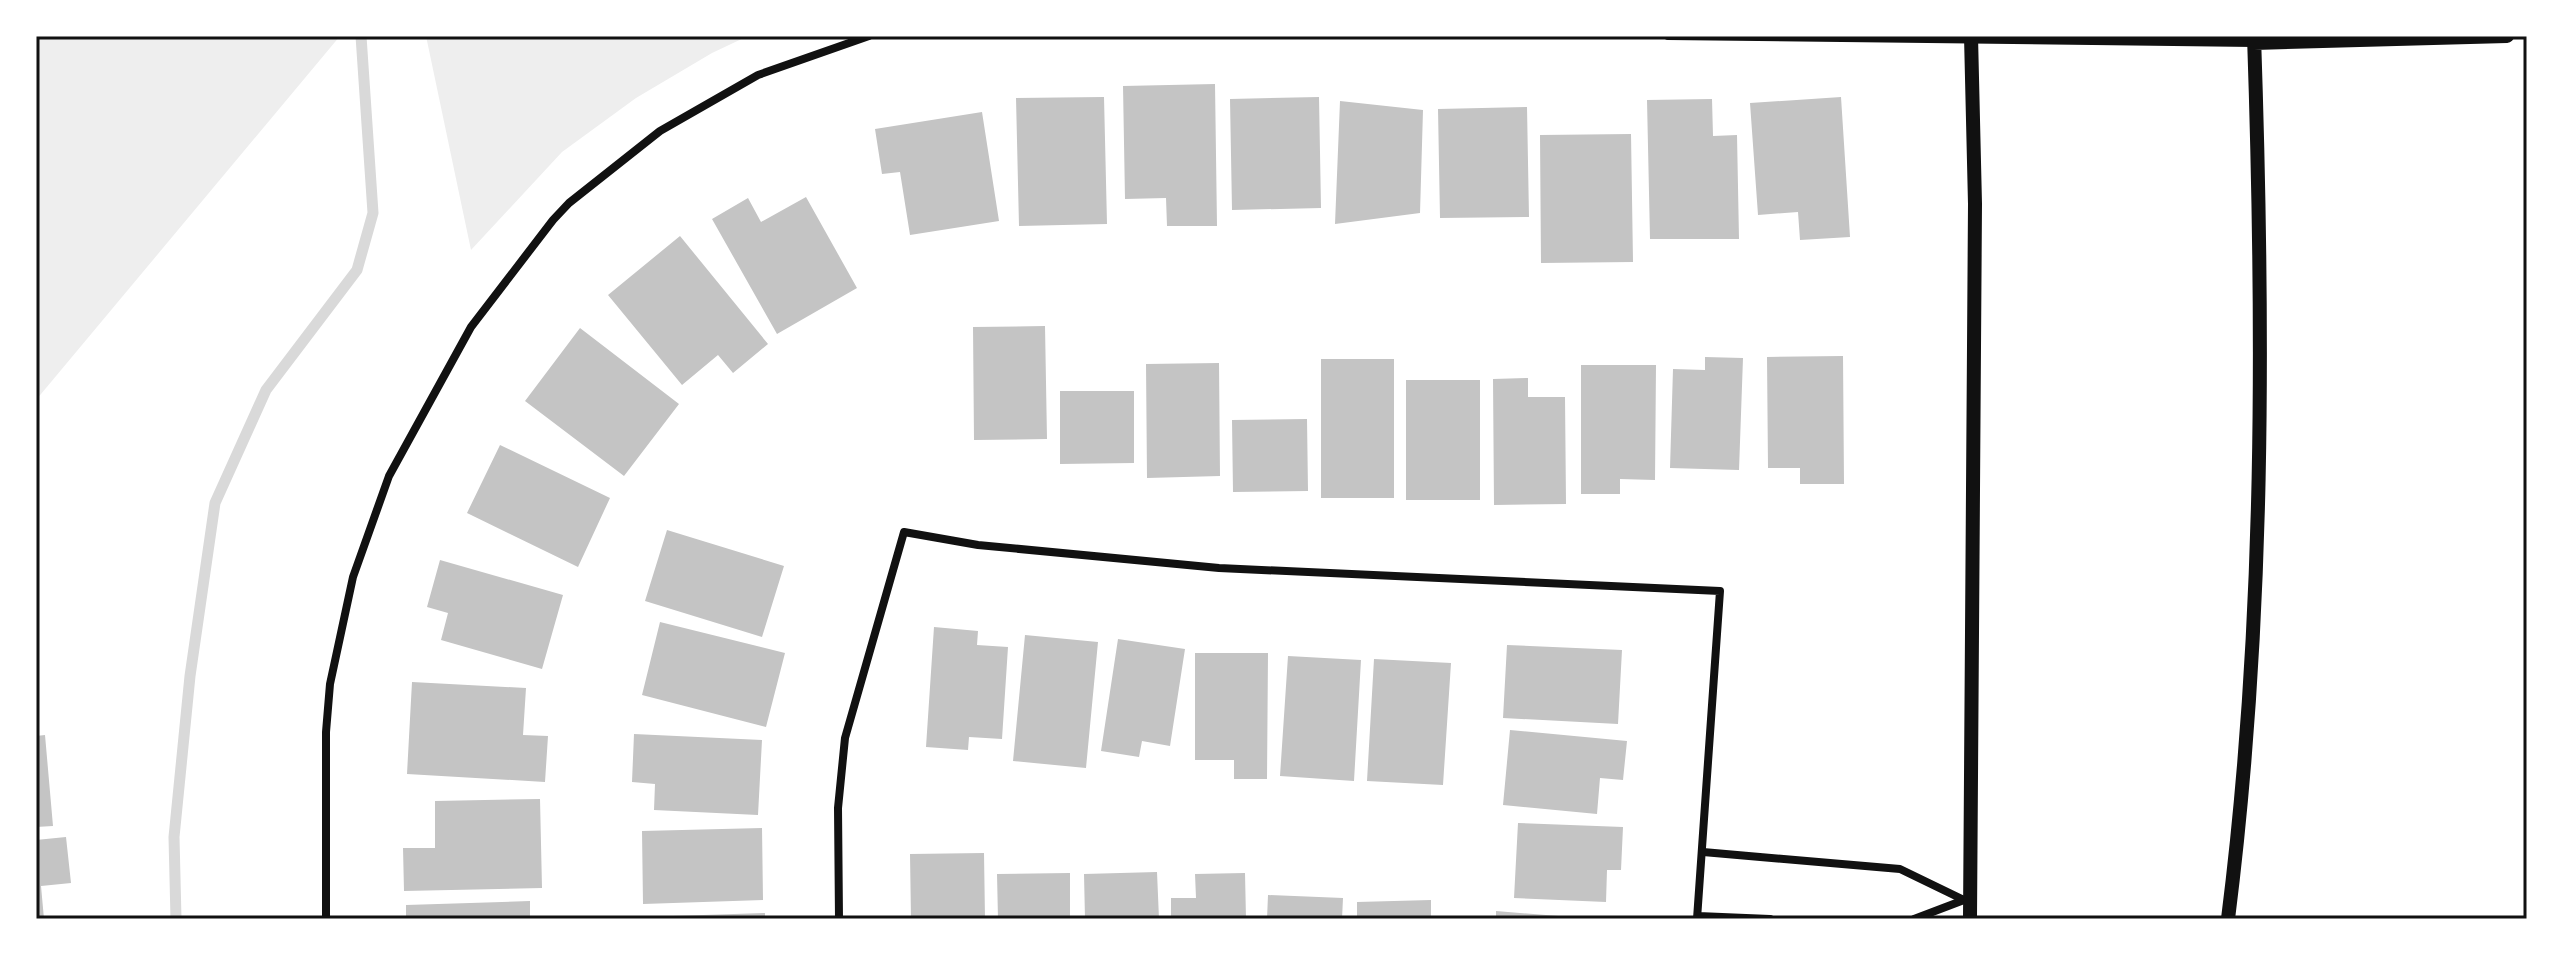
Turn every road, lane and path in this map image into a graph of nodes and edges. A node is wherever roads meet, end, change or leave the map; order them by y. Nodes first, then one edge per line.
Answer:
1 (869, 36) edge
2 (1668, 36) edge
3 (2507, 36) edge
4 (1971, 38) edge
5 (2254, 39) edge
6 (1703, 852) junction
7 (1698, 917) edge
8 (326, 919) edge
9 (839, 919) edge
10 (1770, 919) edge
11 (1914, 919) edge
12 (1970, 919) edge
13 (2228, 919) edge

1 - 8 street
2 - 4 street
3 - 5 street
4 - 5 street
4 - 12 street
5 - 13 street
6 - 7 street
6 - 9 street
6 - 11 street
7 - 10 street

